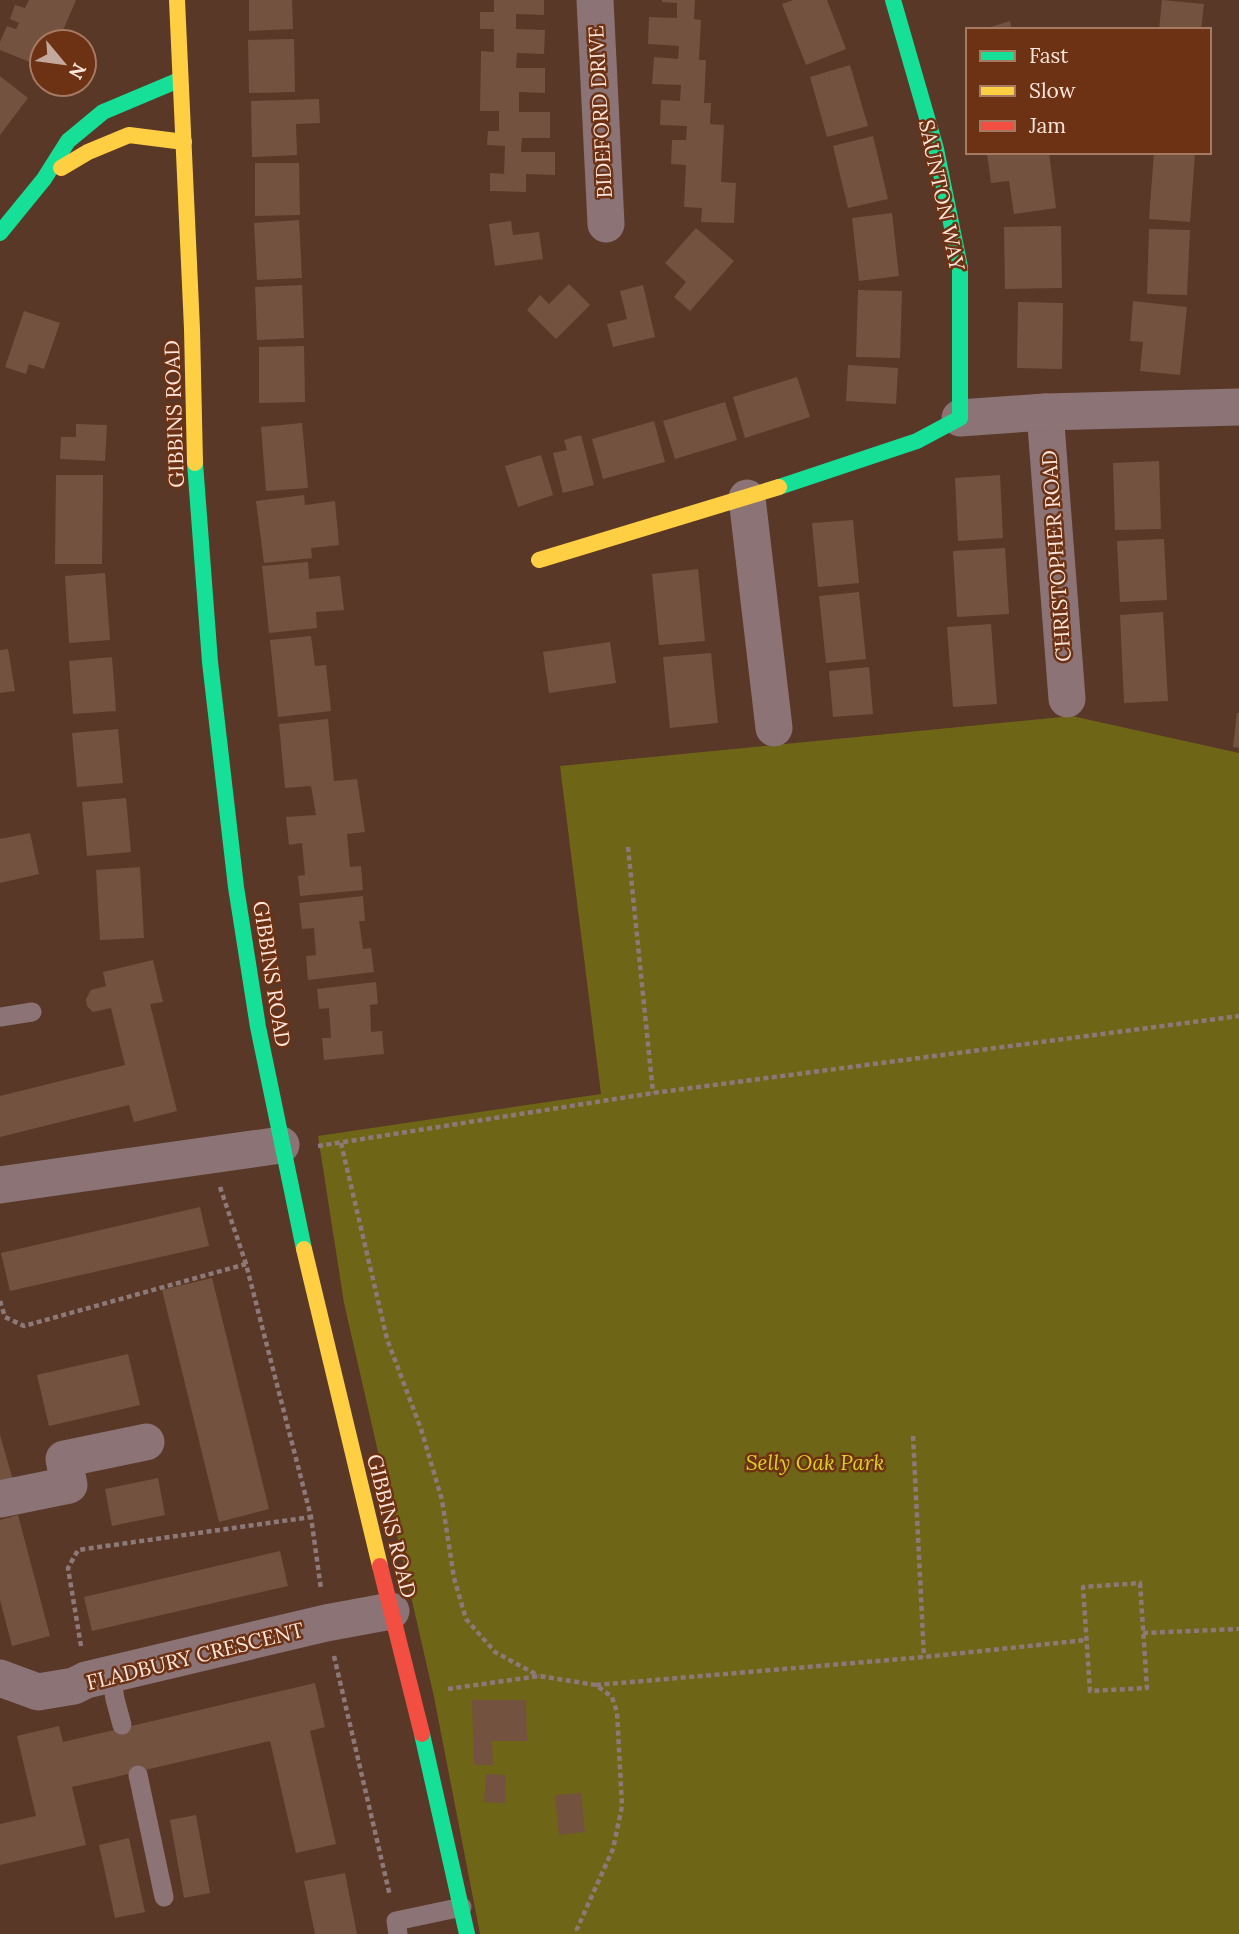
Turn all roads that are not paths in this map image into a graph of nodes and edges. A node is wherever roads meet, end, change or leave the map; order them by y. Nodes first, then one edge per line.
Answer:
1 (177, 0) edge
2 (595, 0) edge
3 (893, 0) edge
4 (179, 80) junction
5 (184, 142) junction
6 (44, 179) junction
7 (606, 224) dead end
8 (0, 233) edge
9 (1239, 407) edge
10 (1045, 412) junction
11 (960, 418) junction
12 (747, 498) junction
13 (539, 560) dead end
14 (1067, 699) dead end
15 (775, 728) dead end
16 (32, 1012) dead end
17 (0, 1017) edge
18 (281, 1145) junction
19 (0, 1185) edge
20 (146, 1442) dead end
21 (0, 1499) edge
22 (391, 1611) junction
23 (98, 1677) junction
24 (0, 1678) edge
25 (122, 1725) dead end
26 (138, 1775) dead end
27 (164, 1897) dead end
28 (462, 1907) junction
29 (397, 1927) edge
30 (467, 1934) edge

1 - 4 street, GIBBINS ROAD
2 - 7 street, BIDEFORD DRIVE
3 - 11 street, SAUNTON WAY
4 - 5 street, GIBBINS ROAD
4 - 6 street
5 - 6 street
5 - 18 street, GIBBINS ROAD
6 - 8 street
9 - 10 street
10 - 11 street
10 - 14 street, CHRISTOPHER ROAD
11 - 12 street
12 - 13 street
12 - 15 street
16 - 17 lane
18 - 19 street
18 - 22 street, GIBBINS ROAD
20 - 21 street
22 - 23 street, FLADBURY CRESCENT
22 - 28 street, GIBBINS ROAD
23 - 24 street, FLADBURY CRESCENT
23 - 25 lane
26 - 27 lane
28 - 29 lane
28 - 30 street, GIBBINS ROAD

